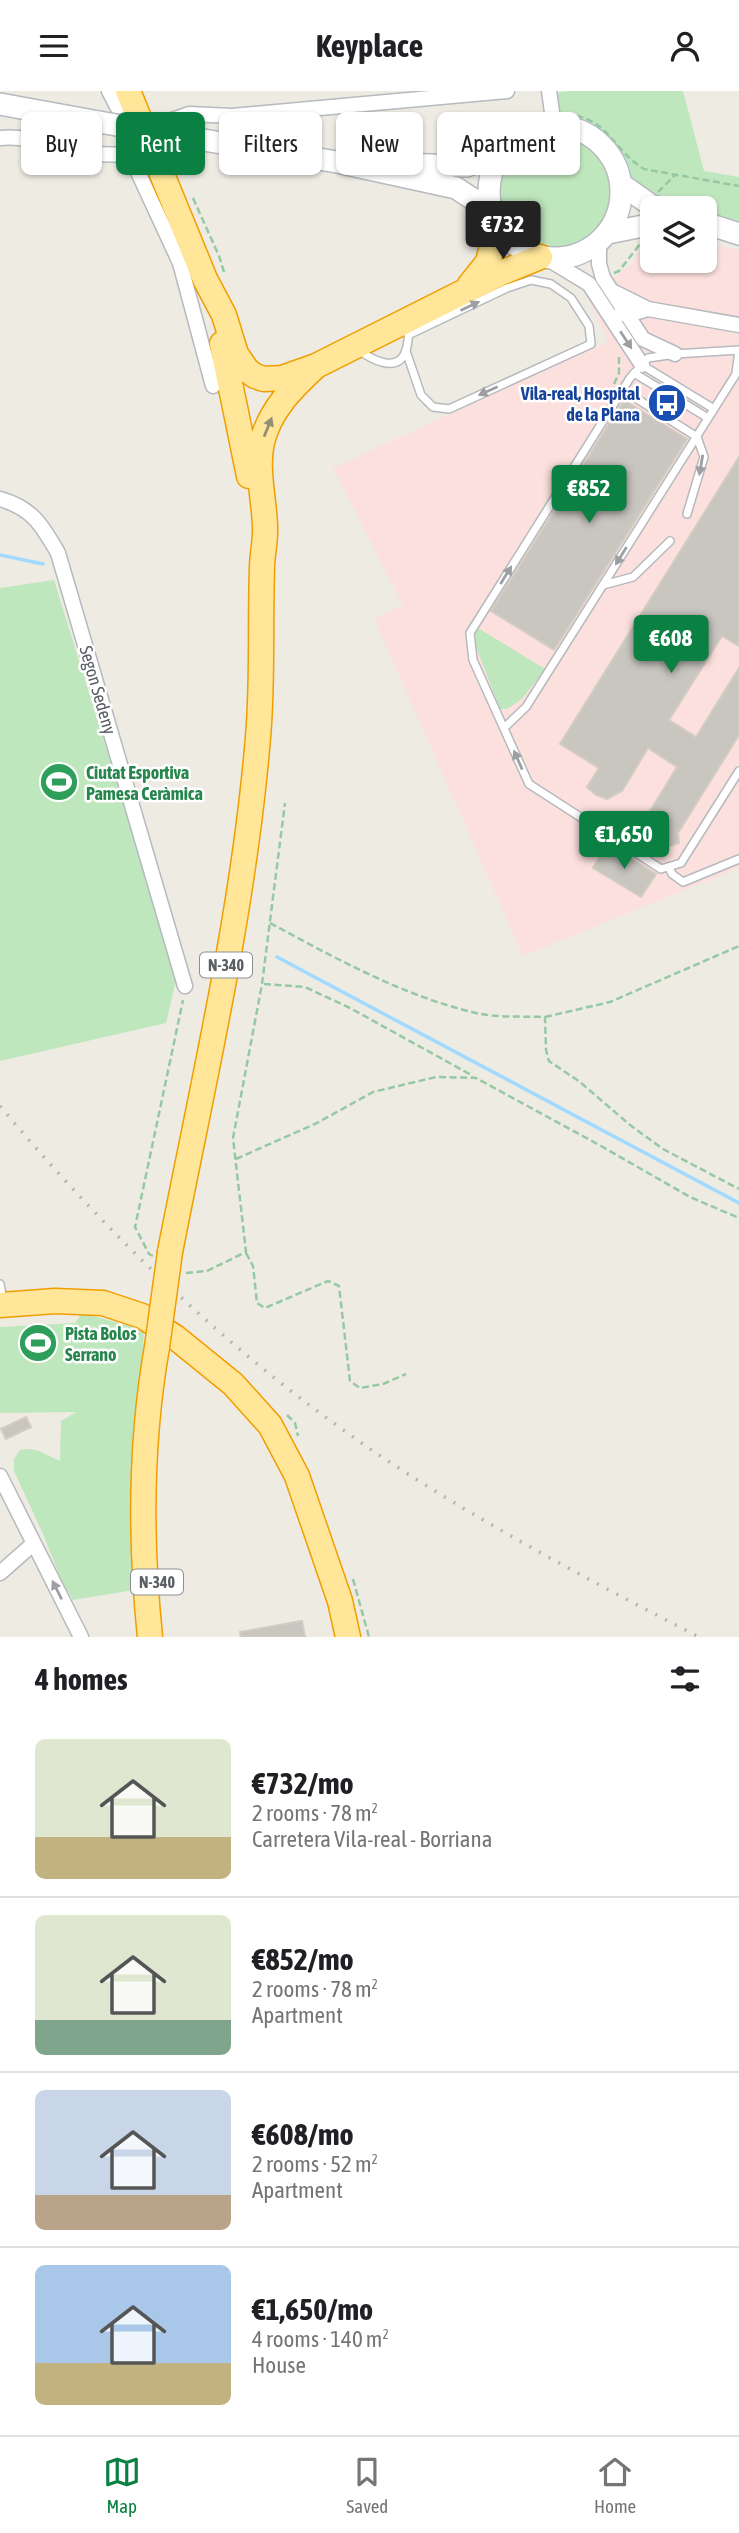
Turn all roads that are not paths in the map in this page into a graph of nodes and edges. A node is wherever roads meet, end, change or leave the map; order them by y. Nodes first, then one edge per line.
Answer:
1 (109, 91) edge
2 (507, 91) edge
3 (549, 91) edge
4 (124, 102) edge
5 (0, 104) edge
6 (552, 112) edge
7 (205, 115) edge
8 (580, 131) edge
9 (0, 138) edge
10 (336, 162) edge
11 (396, 175) edge
12 (492, 175) edge
13 (621, 184) junction
14 (640, 197) edge
15 (494, 218) junction
16 (640, 227) edge
17 (717, 227) edge
18 (717, 232) edge
19 (739, 234) edge
20 (604, 237) junction
21 (543, 258) junction
22 (216, 280) junction
23 (589, 284) junction
24 (611, 290) junction
25 (464, 292) junction
26 (648, 310) junction
27 (627, 315) junction
28 (739, 325) edge
29 (410, 327) junction
30 (355, 346) junction
31 (739, 350) edge
32 (406, 351) junction
33 (674, 354) junction
34 (316, 366) junction
35 (638, 369) junction
36 (213, 386) dead end
37 (623, 390) junction
38 (714, 409) junction
39 (708, 418) junction
40 (697, 436) junction
41 (0, 499) edge
42 (687, 514) dead end
43 (670, 541) dead end
44 (262, 567) junction
45 (603, 586) junction
46 (504, 728) junction
47 (739, 771) edge
48 (739, 859) edge
49 (669, 867) junction
50 (185, 986) dead end
51 (1, 1298) edge
52 (157, 1347) junction
53 (0, 1476) edge
54 (33, 1544) junction
55 (0, 1573) edge
56 (81, 1637) edge
57 (150, 1637) edge
58 (164, 1637) edge
59 (348, 1637) edge

1 - 4 street
2 - 7 street
3 - 6 street
4 - 22 highway, N-340
5 - 10 main road, bridge
8 - 13 main road
9 - 36 street
11 - 15 main road
12 - 15 main road
13 - 14 main road
13 - 20 main road
15 - 21 main road
15 - 25 highway
16 - 20 main road
17 - 19 main road
18 - 19 main road
20 - 21 main road
20 - 24 street
21 - 23 street
21 - 25 highway
22 - 34 highway
22 - 44 highway, N-340
23 - 27 street
23 -> 35 street
24 - 26 street
24 - 27 street
25 - 29 highway
26 - 27 street
26 - 28 street
27 - 33 street
29 - 30 highway
29 - 32 lane
29 -> 32 lane
30 - 32 lane
30 - 34 highway
31 - 33 lane
31 - 38 lane
33 - 35 lane
44 -> 34 highway
35 - 37 lane
35 - 38 lane
35 - 39 lane
37 - 40 lane
46 -> 37 lane
38 - 39 lane
39 - 40 lane
40 -> 42 lane
40 -> 45 lane
41 - 50 street, Segon Sedeny
43 - 45 lane
44 - 52 highway, N-340, bridge
45 - 46 lane
49 -> 46 lane
47 - 49 lane
48 - 49 lane
51 - 59 highway
52 - 57 highway, N-340
52 - 58 highway, N-340
53 - 54 street
54 - 55 street
56 -> 54 street

